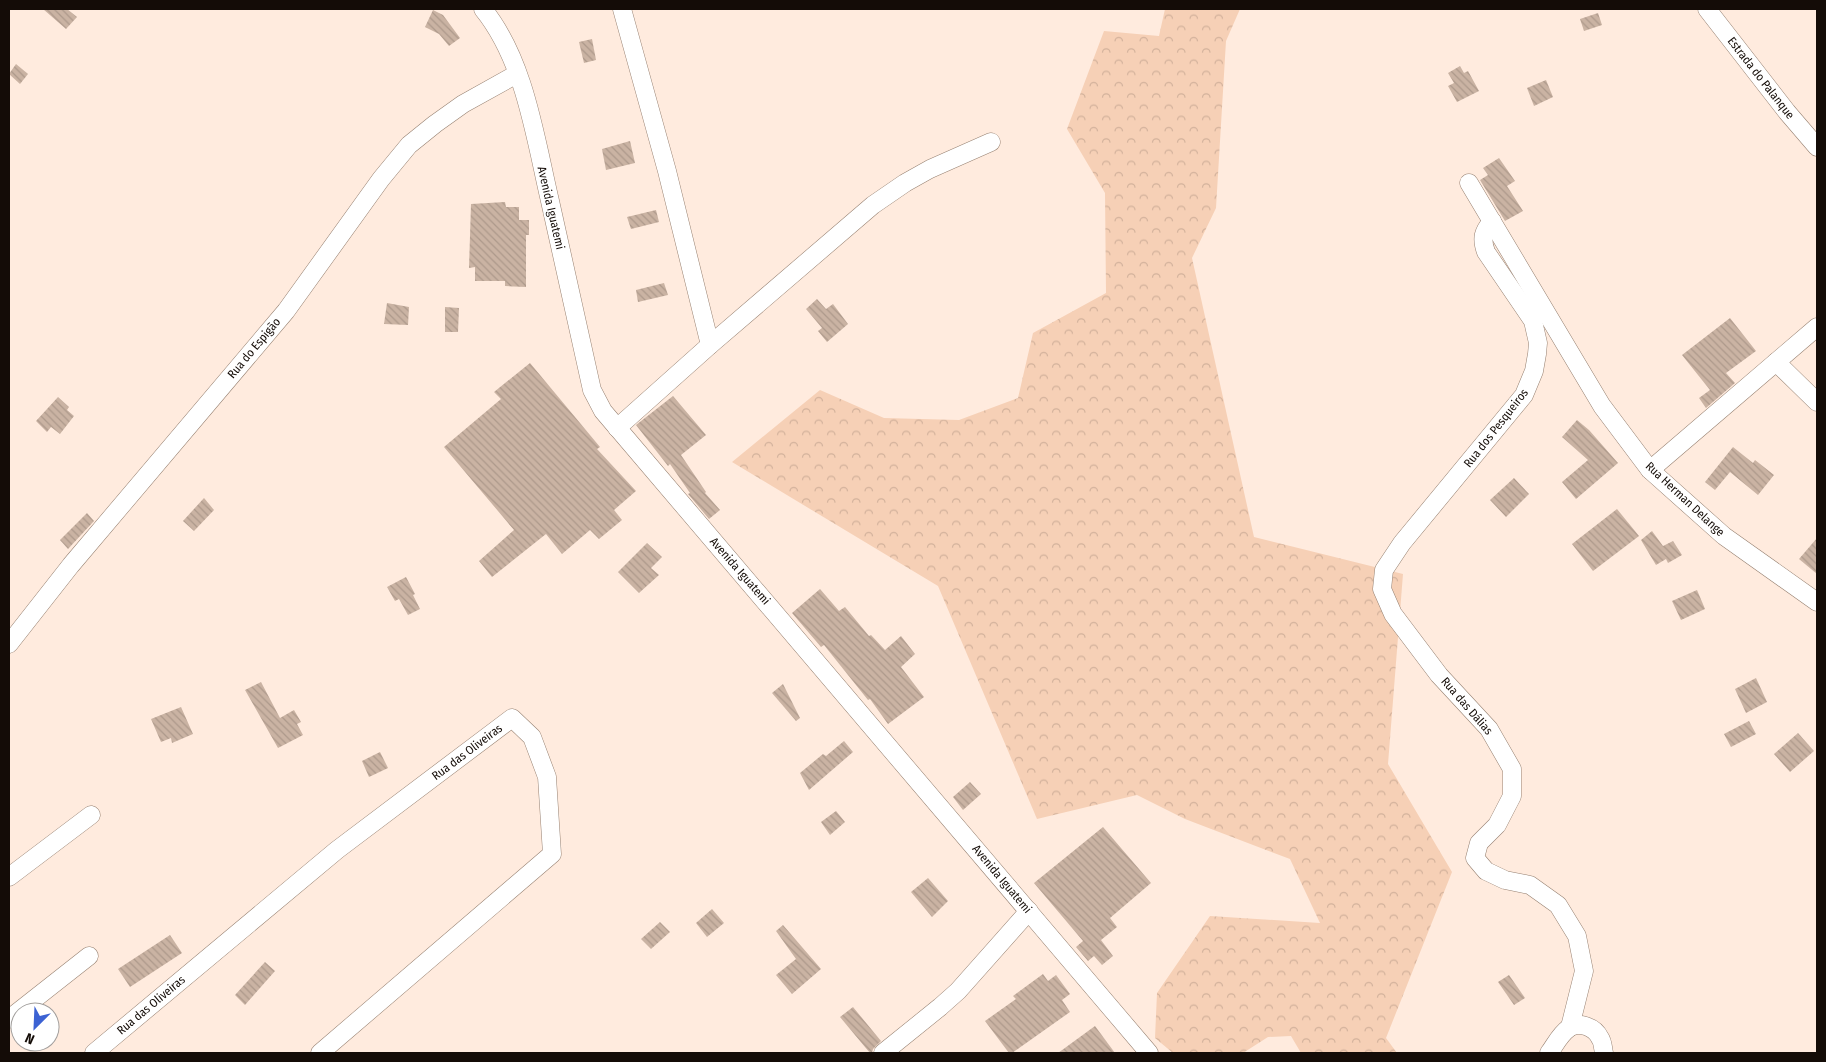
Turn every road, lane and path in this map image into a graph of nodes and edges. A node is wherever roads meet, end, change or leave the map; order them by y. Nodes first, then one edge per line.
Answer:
1 (483, 9) edge
2 (622, 9) edge
3 (1706, 9) edge
4 (517, 74) junction
5 (991, 142) dead end
6 (1817, 147) edge
7 (1469, 183) dead end
8 (1492, 221) junction
9 (1817, 327) edge
10 (710, 345) junction
11 (1776, 362) junction
12 (1817, 402) edge
13 (618, 428) junction
14 (1650, 470) junction
15 (1402, 544) joint
16 (1817, 602) edge
17 (9, 644) edge
18 (91, 815) dead end
19 (9, 876) edge
20 (1029, 911) junction
21 (89, 956) dead end
22 (9, 1019) edge
23 (1570, 1027) junction
24 (1602, 1045) edge
25 (94, 1053) edge
26 (320, 1053) edge
27 (883, 1053) edge
28 (1149, 1053) edge
29 (1549, 1053) edge

1 - 4 street, Avenida Iguatemi
2 - 10 street
3 - 6 street, Estrada do Palanque
4 - 13 street, Avenida Iguatemi
4 - 17 street, Rua do Espigão
5 - 10 street
7 - 8 street, Rua Herman Delange
8 - 14 street, Rua Herman Delange
8 - 15 street, Rua dos Pesqueiros
9 - 11 street
10 - 13 street
11 - 12 street
11 - 14 street
13 - 20 street, Avenida Iguatemi
14 - 16 street, Rua Herman Delange
15 - 23 street, Rua das Dálias
18 - 19 street
20 - 27 street
20 - 28 street, Avenida Iguatemi
21 - 22 street
23 - 24 street
23 - 29 street
25 - 26 street, Rua das Oliveiras

